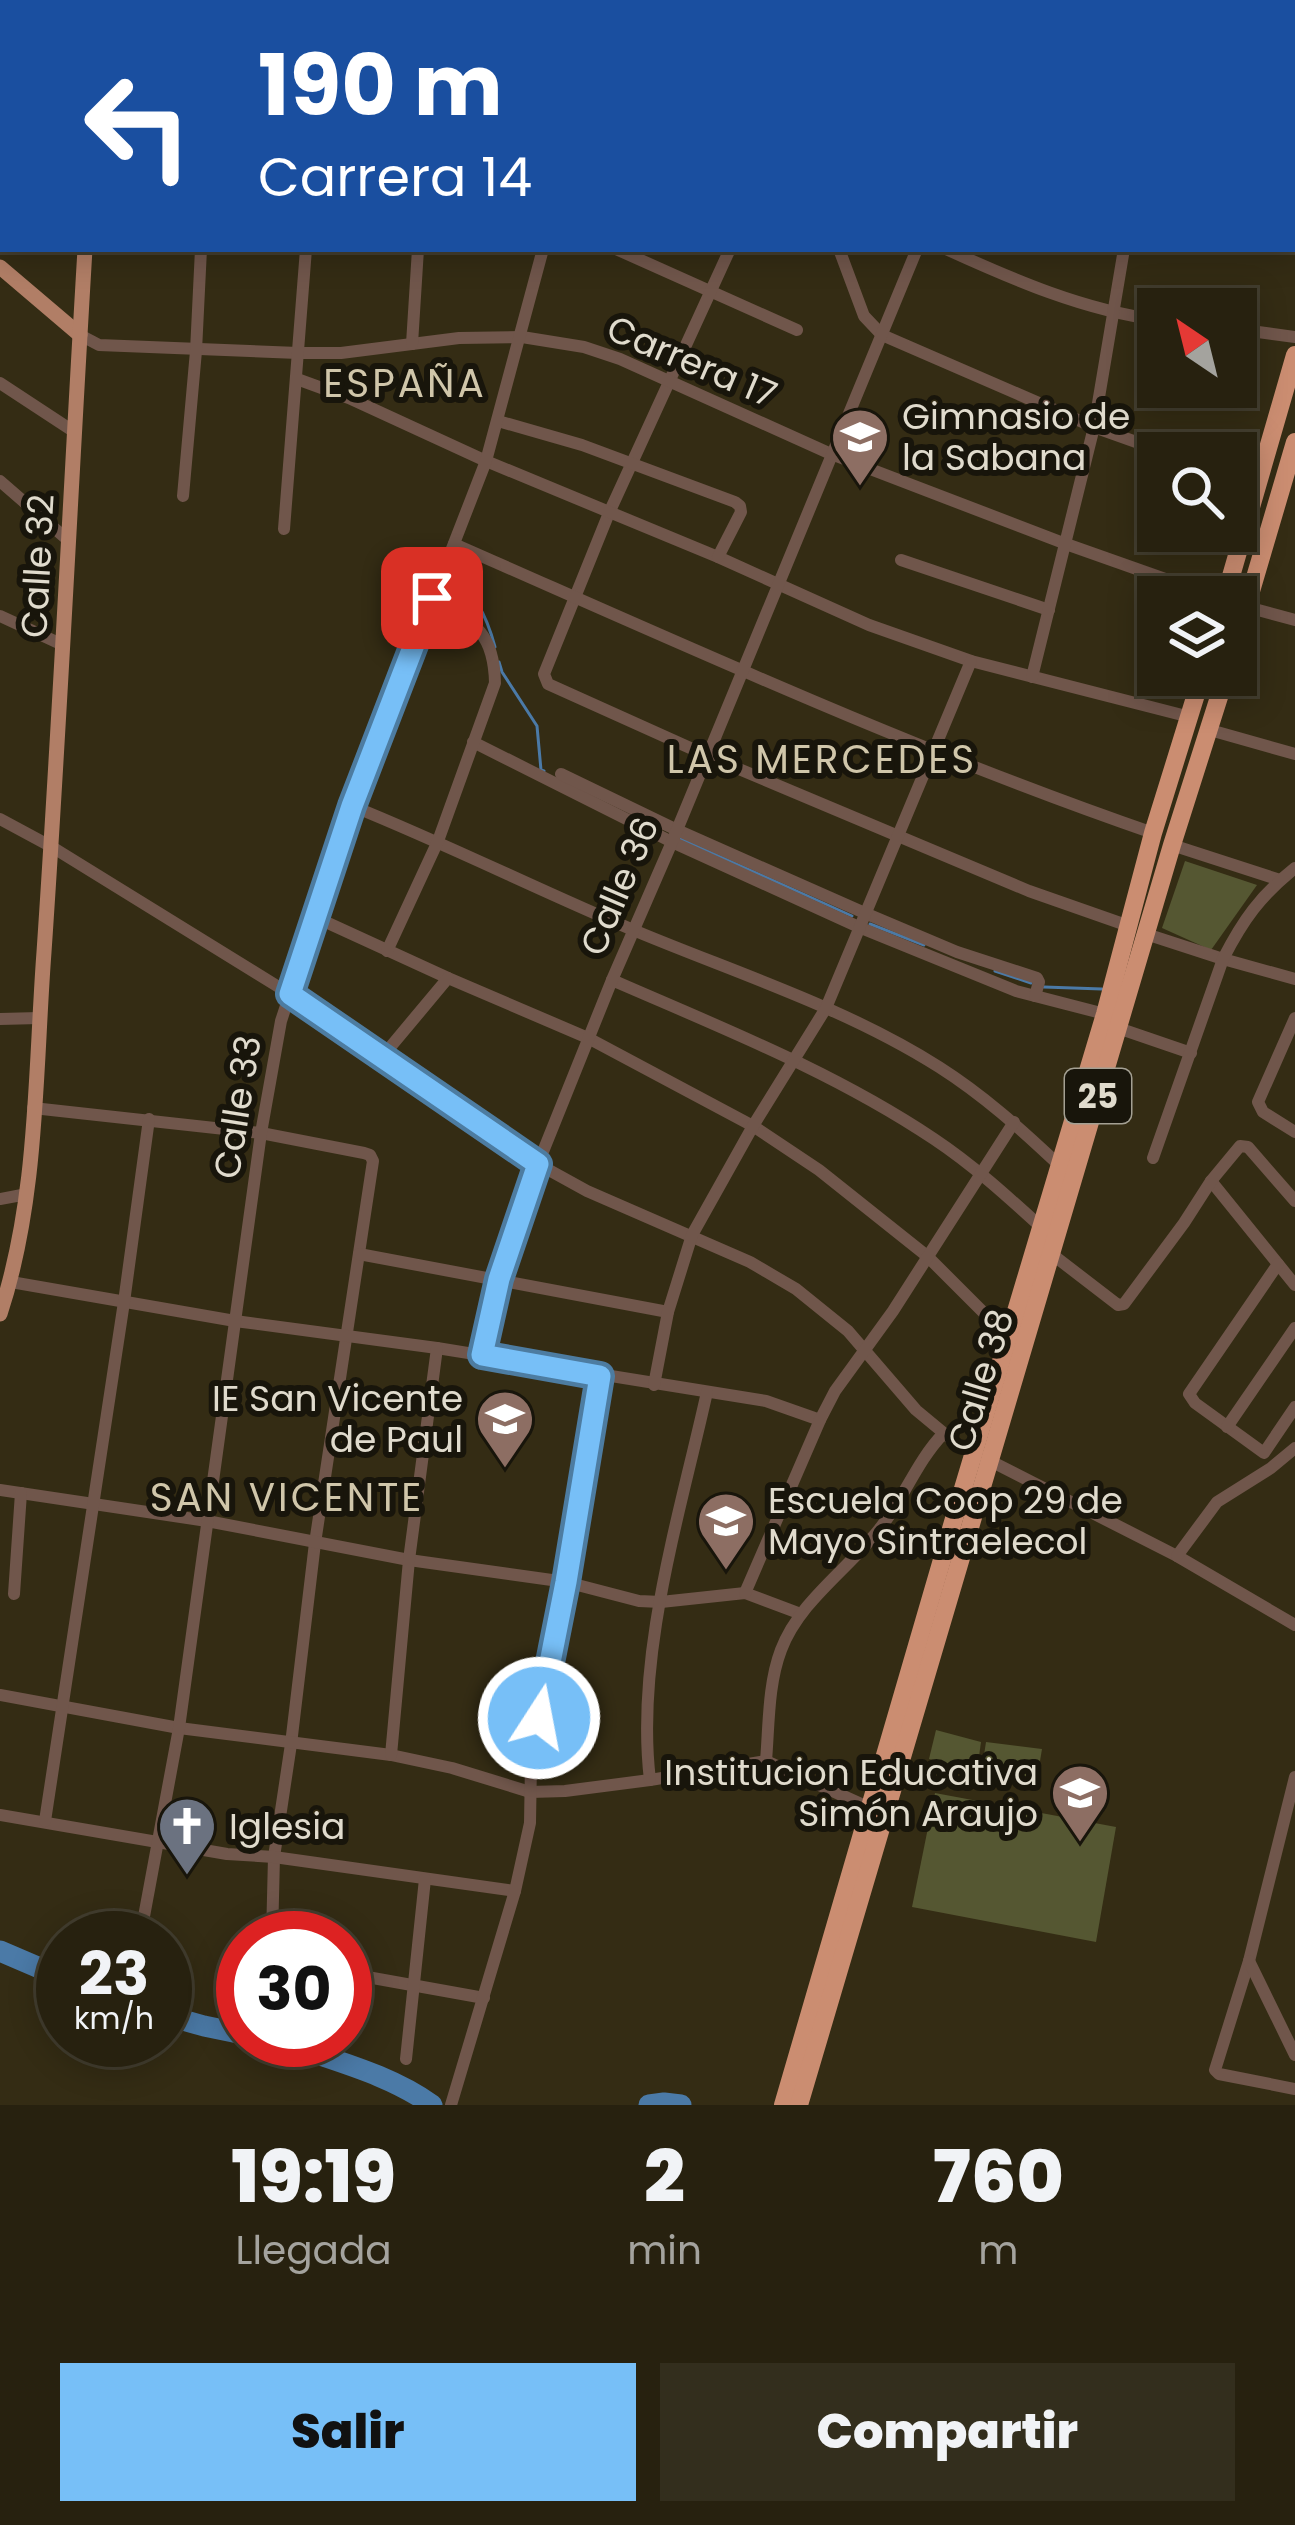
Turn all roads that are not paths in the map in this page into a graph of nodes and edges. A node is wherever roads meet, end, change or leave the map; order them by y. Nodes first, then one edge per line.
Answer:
1 (85, 252) edge
2 (201, 252) edge
3 (305, 252) edge
4 (418, 252) edge
5 (542, 252) edge
6 (623, 252) edge
7 (729, 252) edge
8 (839, 252) edge
9 (916, 252) edge
10 (953, 252) edge
11 (1123, 252) edge
12 (0, 267) edge
13 (712, 290) junction
14 (1113, 314) junction
15 (1137, 317) edge
16 (797, 330) dead end
17 (1257, 332) edge
18 (80, 335) junction
19 (882, 335) junction
20 (522, 337) junction
21 (1295, 337) edge
22 (412, 344) junction
23 (196, 351) junction
24 (298, 353) junction
25 (1295, 355) edge
26 (297, 379) junction
27 (671, 381) junction
28 (0, 383) edge
29 (498, 421) junction
30 (1094, 427) junction
31 (73, 431) junction
32 (1137, 442) edge
33 (1295, 442) edge
34 (831, 454) junction
35 (486, 461) junction
36 (633, 463) junction
37 (0, 481) edge
38 (1258, 485) joint
39 (183, 496) dead end
40 (1287, 505) edge
41 (610, 513) junction
42 (284, 529) dead end
43 (69, 542) junction
44 (454, 544) junction
45 (1066, 544) junction
46 (718, 557) junction
47 (902, 560) dead end
48 (1157, 576) edge
49 (1232, 576) edge
50 (1255, 576) edge
51 (779, 584) junction
52 (432, 598) junction
53 (575, 598) junction
54 (1049, 610) junction
55 (1257, 610) edge
56 (0, 616) edge
57 (1295, 620) edge
58 (63, 645) junction
59 (971, 661) junction
60 (743, 670) junction
61 (1032, 676) junction
62 (1196, 696) edge
63 (1220, 696) edge
64 (1190, 717) junction
65 (1210, 730) junction
66 (473, 742) junction
67 (934, 749) junction
68 (1295, 754) edge
69 (708, 756) junction
70 (561, 774) dead end
71 (352, 806) junction
72 (0, 819) edge
73 (1153, 833) junction
74 (897, 835) junction
75 (674, 836) junction
76 (438, 841) junction
77 (1172, 845) junction
78 (52, 847) junction
79 (1295, 868) edge
80 (1280, 880) junction
81 (317, 918) junction
82 (864, 921) junction
83 (1126, 926) junction
84 (633, 930) junction
85 (1146, 934) junction
86 (387, 951) junction
87 (1223, 959) junction
88 (448, 978) junction
89 (1295, 979) edge
90 (612, 980) junction
91 (290, 994) junction
92 (826, 1008) junction
93 (0, 1018) edge
94 (39, 1018) junction
95 (1295, 1019) edge
96 (1112, 1021) junction
97 (588, 1038) junction
98 (1191, 1053) junction
99 (382, 1057) junction
100 (795, 1060) junction
101 (33, 1108) junction
102 (149, 1119) junction
103 (1014, 1122) junction
104 (754, 1126) junction
105 (1295, 1132) edge
106 (261, 1133) junction
107 (1153, 1158) dead end
108 (538, 1164) junction
109 (1060, 1165) junction
110 (981, 1173) junction
111 (1211, 1181) junction
112 (27, 1195) junction
113 (0, 1198) edge
114 (1295, 1201) edge
115 (1042, 1227) junction
116 (692, 1235) junction
117 (359, 1254) junction
118 (1053, 1255) junction
119 (927, 1256) junction
120 (1278, 1264) junction
121 (499, 1279) junction
122 (10, 1282) junction
123 (1295, 1286) edge
124 (124, 1302) junction
125 (668, 1312) junction
126 (0, 1314) edge
127 (235, 1321) junction
128 (1295, 1328) edge
129 (348, 1335) junction
130 (1009, 1338) junction
131 (436, 1348) junction
132 (865, 1349) junction
133 (482, 1355) junction
134 (600, 1376) junction
135 (654, 1385) junction
136 (707, 1391) junction
137 (1295, 1407) edge
138 (820, 1420) junction
139 (1227, 1427) junction
140 (943, 1434) junction
141 (1295, 1448) edge
142 (982, 1458) junction
143 (0, 1490) edge
144 (21, 1493) junction
145 (94, 1504) junction
146 (207, 1521) junction
147 (315, 1543) junction
148 (1177, 1556) junction
149 (409, 1560) junction
150 (566, 1582) junction
151 (746, 1593) junction
152 (14, 1594) dead end
153 (661, 1603) junction
154 (801, 1614) junction
155 (1295, 1625) edge
156 (0, 1695) edge
157 (63, 1707) junction
158 (179, 1728) junction
159 (291, 1744) junction
160 (391, 1755) junction
161 (766, 1761) junction
162 (1295, 1778) edge
163 (650, 1780) junction
164 (530, 1792) junction
165 (870, 1808) junction
166 (0, 1815) edge
167 (45, 1821) junction
168 (158, 1841) junction
169 (274, 1857) junction
170 (425, 1880) junction
171 (515, 1891) junction
172 (145, 1911) edge
173 (273, 1911) edge
174 (1249, 1961) junction
175 (372, 1977) edge
176 (416, 1984) junction
177 (484, 1998) junction
178 (1295, 2055) edge
179 (406, 2059) dead end
180 (1295, 2089) edge
181 (452, 2104) edge
182 (783, 2105) edge
183 (799, 2105) edge

1 - 18 main road, Calle 32
2 - 23 street
3 - 24 street
4 - 22 street
5 - 20 street, Calle 33
6 - 13 street
7 - 13 street
8 - 19 street
9 - 19 street, Calle 36
10 - 14 street
11 - 14 street
12 - 18 main road, Carrera 17
13 - 16 street
13 - 27 street
14 - 15 street
14 - 30 street
17 - 21 street
18 - 23 street, Carrera 17
18 - 31 main road, Calle 32
19 - 30 street
19 - 34 street, Calle 36
20 - 22 street, Carrera 17
20 - 27 street, Carrera 17
20 - 29 street, Calle 33
22 - 24 street, Carrera 17
23 - 24 street, Carrera 17
23 - 39 street
24 - 26 street
25 - 38 highway
26 - 35 street
26 - 42 street
27 - 34 street, Carrera 17
27 - 36 street
28 - 31 street
29 - 35 street, Calle 33
29 - 36 street
30 - 32 street
30 - 45 street
31 - 43 main road, Calle 32
33 - 40 highway
34 - 45 street, Carrera 17
34 - 51 street, Calle 36
35 - 41 street
35 - 44 street, Calle 33
36 - 41 street
36 - 46 street
37 - 43 street
38 - 49 highway
40 - 50 highway
41 - 46 street
41 - 53 street
43 - 58 main road, Calle 32
44 - 52 street, Calle 33
44 - 53 street
45 - 48 street, Carrera 17
45 - 54 street
46 - 51 street
47 - 54 street
51 - 59 street
51 - 60 street, Calle 36
52 - 66 street
52 - 71 street, Calle 33
53 - 60 street
53 - 69 street
54 - 61 street
55 - 57 street
56 - 58 street
58 - 78 main road, Calle 32
59 - 61 street
59 - 67 street
60 - 67 street
60 - 69 street, Calle 36
61 - 64 street
62 - 64 highway, Calle 38 / 25
63 - 65 highway, Calle 38 / 25
64 - 73 highway, Calle 38 / 25
65 - 68 street
65 - 77 highway, Calle 38 / 25
66 - 75 street
66 - 76 street
67 - 73 street
67 - 74 street
69 - 74 street
69 - 75 street, Calle 36
70 - 75 street
71 - 76 street
71 - 81 street, Calle 33
72 - 78 street
73 - 83 highway, Calle 38 / 25
74 - 82 street
74 - 83 street
75 - 82 street
75 - 84 street, Calle 36
76 - 84 street
76 - 86 street
77 - 80 street
77 - 85 highway, Calle 38 / 25
78 - 91 street
78 - 94 main road, Calle 32
79 - 80 street
80 - 87 street
81 - 86 street
81 - 91 street, Calle 33
82 - 92 street
82 - 96 street
83 - 96 highway, Calle 38 / 25
84 - 90 street, Calle 36
84 - 92 street
85 - 87 street
85 - 96 highway, Calle 38 / 25
86 - 88 street
87 - 89 street
87 - 98 street
88 - 97 street
88 - 99 street
90 - 97 street, Calle 36
90 - 100 street
91 - 99 street
91 - 106 street, Calle 33
92 - 100 street
92 - 103 street
93 - 94 street
94 - 101 main road, Calle 32
95 - 105 street
96 - 98 street
96 - 109 highway, Calle 38 / 25
96 - 118 highway, Calle 38 / 25
97 - 104 street
97 - 108 street, Calle 36
98 - 107 street
99 - 108 street
100 - 104 street
100 - 110 street
101 - 102 street
101 - 112 main road, Calle 32
102 - 106 street
102 - 124 street
103 - 109 street
103 - 110 street
104 - 116 street
104 - 119 street
106 - 117 street
106 - 127 street, Calle 33
108 - 116 street
108 - 121 street, Calle 36
109 - 115 highway, Calle 38 / 25
110 - 115 street
110 - 119 street
111 - 114 street
111 - 118 street
111 - 120 street
112 - 113 street
112 - 122 main road, Calle 32
115 - 130 highway, Calle 38 / 25
116 - 125 street
116 - 132 street
117 - 121 street
117 - 129 street
118 - 142 highway, Calle 38 / 25
119 - 130 street
119 - 132 street
120 - 123 street
120 - 139 street
121 - 125 street
121 - 133 street, Calle 36
122 - 124 street
122 - 126 main road, Calle 32
124 - 127 street
124 - 145 street
125 - 135 street
127 - 129 street
127 - 146 street, Calle 33
128 - 139 street
129 - 131 street
129 - 147 street
130 - 142 highway, Calle 38 / 25
131 - 133 street
131 - 149 street
132 - 138 street
132 - 140 street
133 - 134 street
134 - 135 street
134 - 150 street
135 - 136 street
136 - 138 street
136 - 153 street
137 - 139 street
138 - 151 street
140 - 142 street
140 - 154 street
141 - 148 street
142 - 148 street
142 - 165 highway, Calle 38 / 25
142 - 183 highway, Calle 38 / 25
143 - 144 street
144 - 145 street
144 - 152 street
145 - 146 street
145 - 157 street
146 - 147 street
146 - 158 street, Calle 33
147 - 149 street
147 - 159 street
148 - 155 street
149 - 150 street
149 - 160 street
150 - 153 street
150 - 164 street
151 - 153 street
151 - 154 street
153 - 163 street
154 - 161 street
156 - 157 street
157 - 158 street
157 - 167 street
158 - 159 street
158 - 168 street, Calle 33
159 - 160 street
159 - 169 street
160 - 164 street
161 - 163 street
161 - 165 street
162 - 174 street
163 - 164 street
164 - 171 street
165 - 182 highway, Calle 38 / 25
166 - 167 street
167 - 168 street
168 - 169 street
168 - 172 street, Calle 33
169 - 170 street
169 - 173 street
170 - 171 street
170 - 176 street
171 - 177 street
174 - 178 street
174 - 180 street
175 - 176 street
176 - 177 street
176 - 179 street
177 - 181 street

